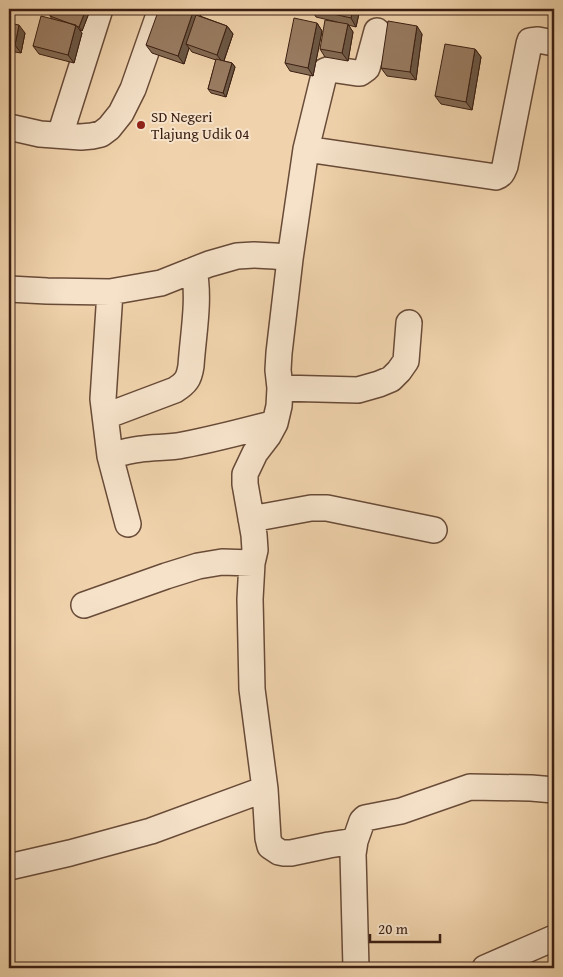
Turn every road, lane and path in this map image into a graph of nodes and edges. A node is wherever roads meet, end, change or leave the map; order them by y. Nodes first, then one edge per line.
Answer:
1 (100, 9) edge
2 (161, 9) edge
3 (377, 31) dead end
4 (554, 43) edge
5 (9, 127) edge
6 (60, 135) junction
7 (306, 149) junction
8 (290, 259) junction
9 (194, 270) junction
10 (9, 289) edge
11 (110, 292) junction
12 (409, 323) dead end
13 (280, 388) junction
14 (106, 416) junction
15 (275, 423) junction
16 (110, 456) junction
17 (251, 519) junction
18 (128, 524) dead end
19 (434, 530) dead end
20 (252, 563) junction
21 (84, 605) dead end
22 (265, 789) junction
23 (554, 790) edge
24 (355, 841) junction
25 (9, 867) edge
26 (554, 938) edge
27 (356, 968) edge
28 (485, 968) edge

1 - 6 street
2 - 6 street
3 - 7 street
4 - 7 street
5 - 6 street
7 - 8 street
8 - 9 street
8 - 13 street
9 - 11 street
9 - 14 street
10 - 11 street
11 - 14 street
12 - 13 street
13 - 15 street
14 - 16 street
15 - 16 street
15 - 17 street
16 - 18 street
17 - 19 street
17 - 20 street
20 - 21 street
20 - 22 street
22 - 24 street
22 - 25 street
23 - 24 street
24 - 27 street
26 - 28 street

